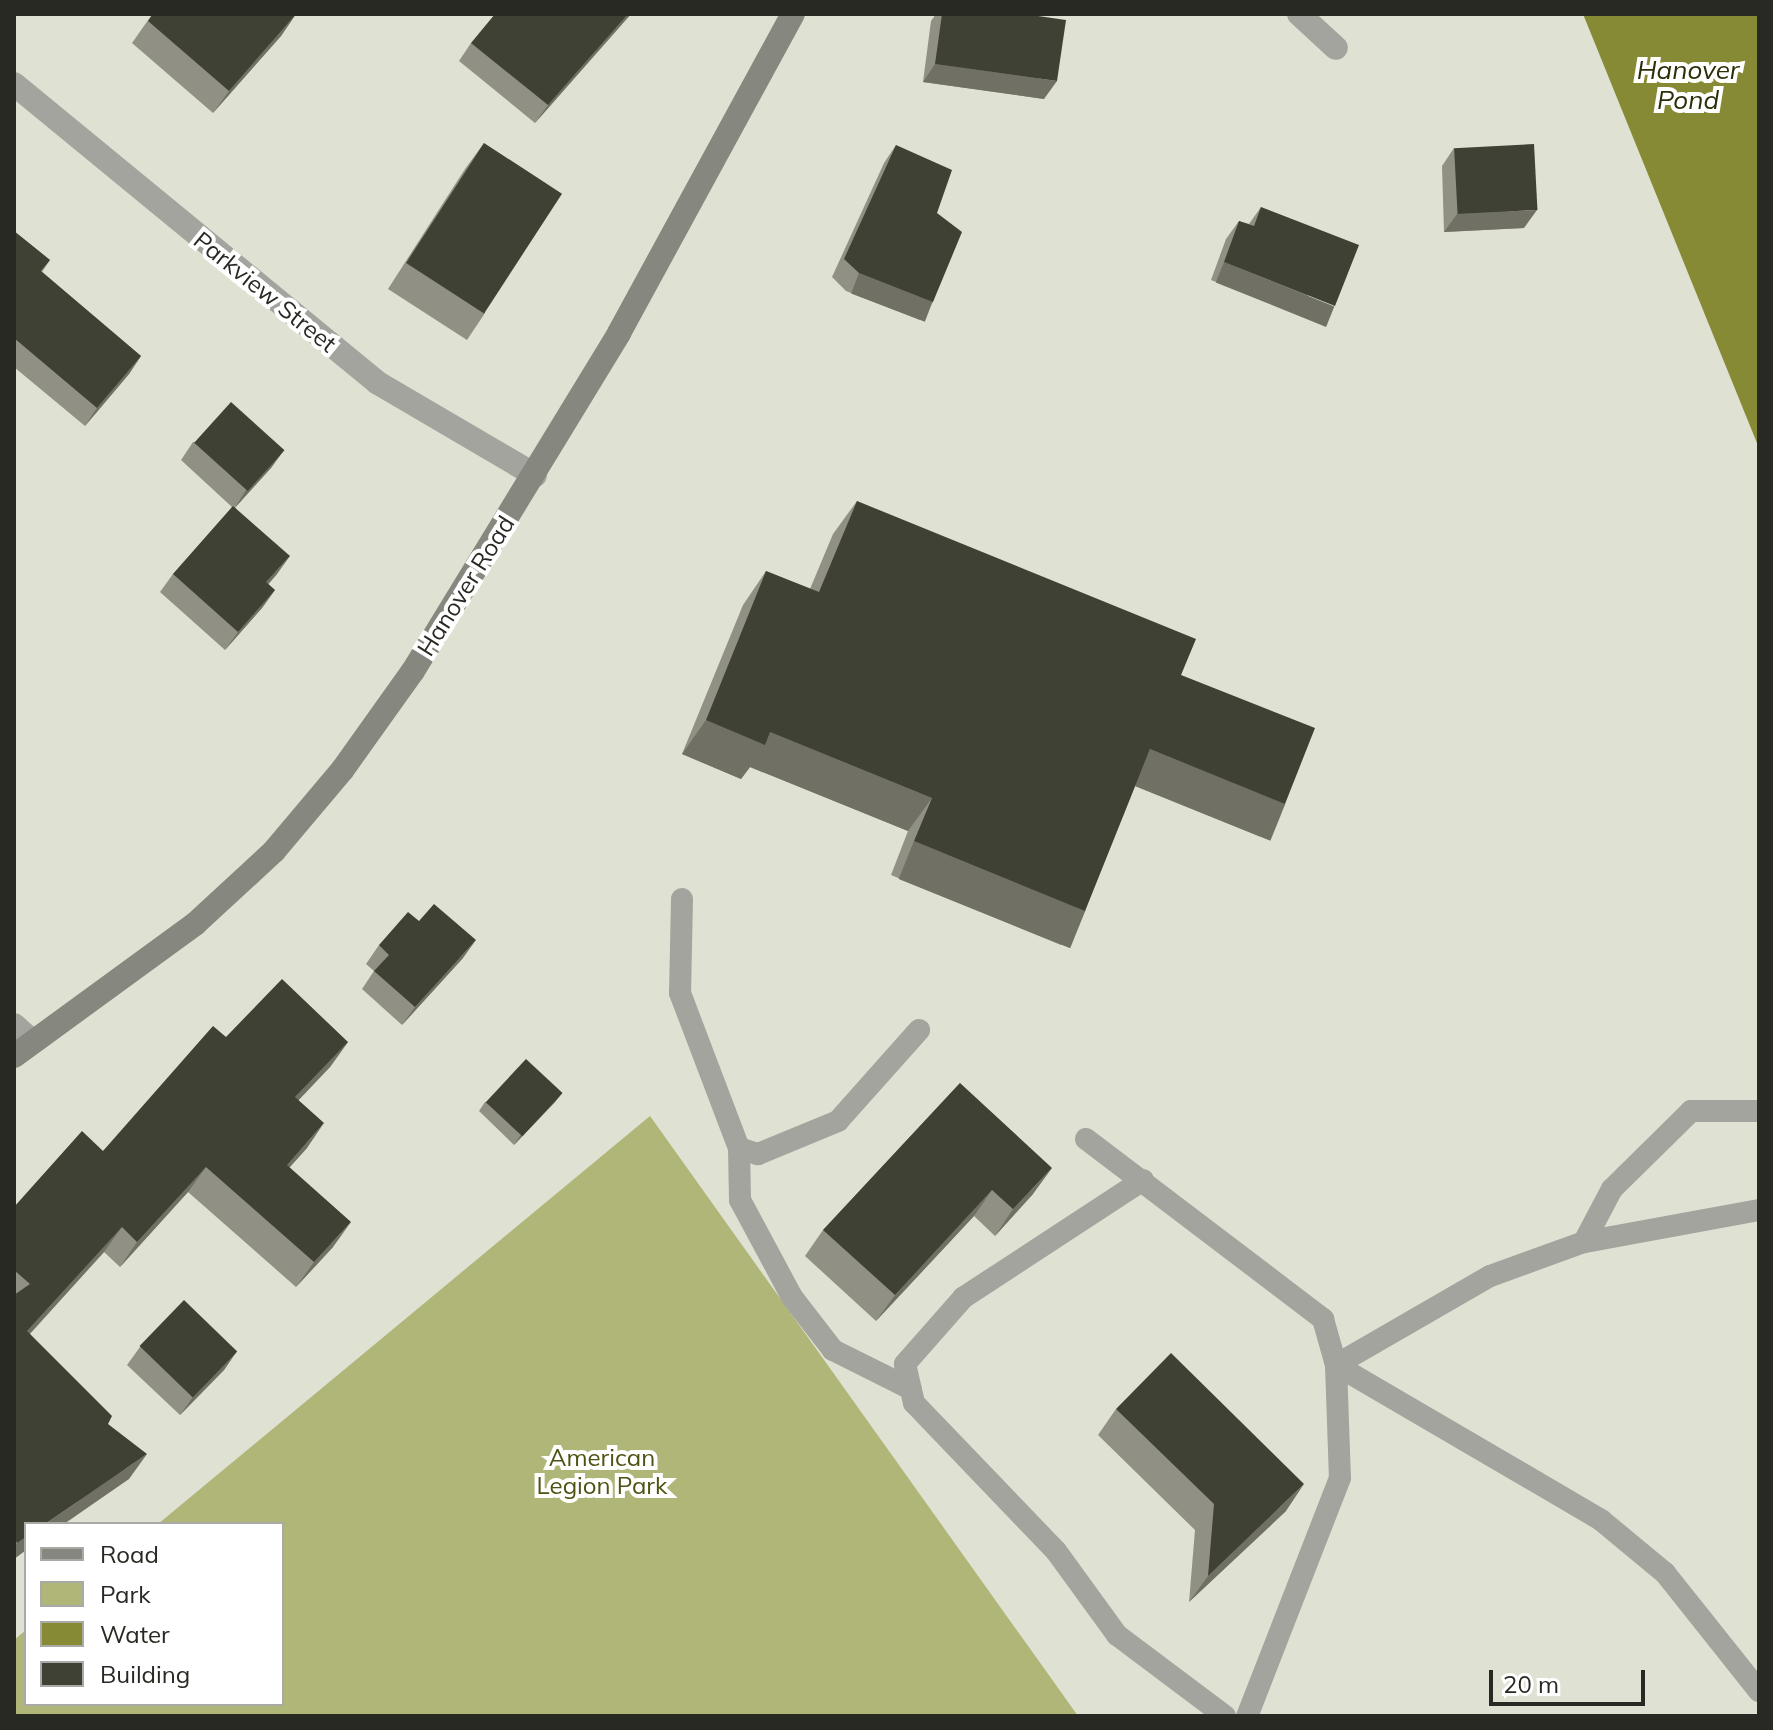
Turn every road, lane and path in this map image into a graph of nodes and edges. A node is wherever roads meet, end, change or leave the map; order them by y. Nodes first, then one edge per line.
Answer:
1 (793, 14) edge
2 (1299, 14) edge
3 (1336, 48) dead end
4 (14, 84) edge
5 (535, 475) junction
6 (682, 899) dead end
7 (14, 1025) edge
8 (919, 1030) dead end
9 (24, 1049) edge
10 (1759, 1111) edge
11 (1086, 1139) dead end
12 (739, 1148) junction
13 (1143, 1180) junction
14 (1759, 1210) edge
15 (1584, 1242) junction
16 (1336, 1365) junction
17 (911, 1389) junction
18 (1759, 1691) edge
19 (1225, 1716) edge
20 (1247, 1716) edge

1 - 5 main road, Hanover Road
2 - 3 street
4 - 5 street, Parkview Street
5 - 9 main road, Hanover Road
6 - 12 lane
7 - 9 street
8 - 12 lane
10 - 15 lane
11 - 13 lane
12 - 17 lane
13 - 16 lane
13 - 17 lane
14 - 15 lane
15 - 16 lane
16 - 18 lane
16 - 20 lane
17 - 19 lane

